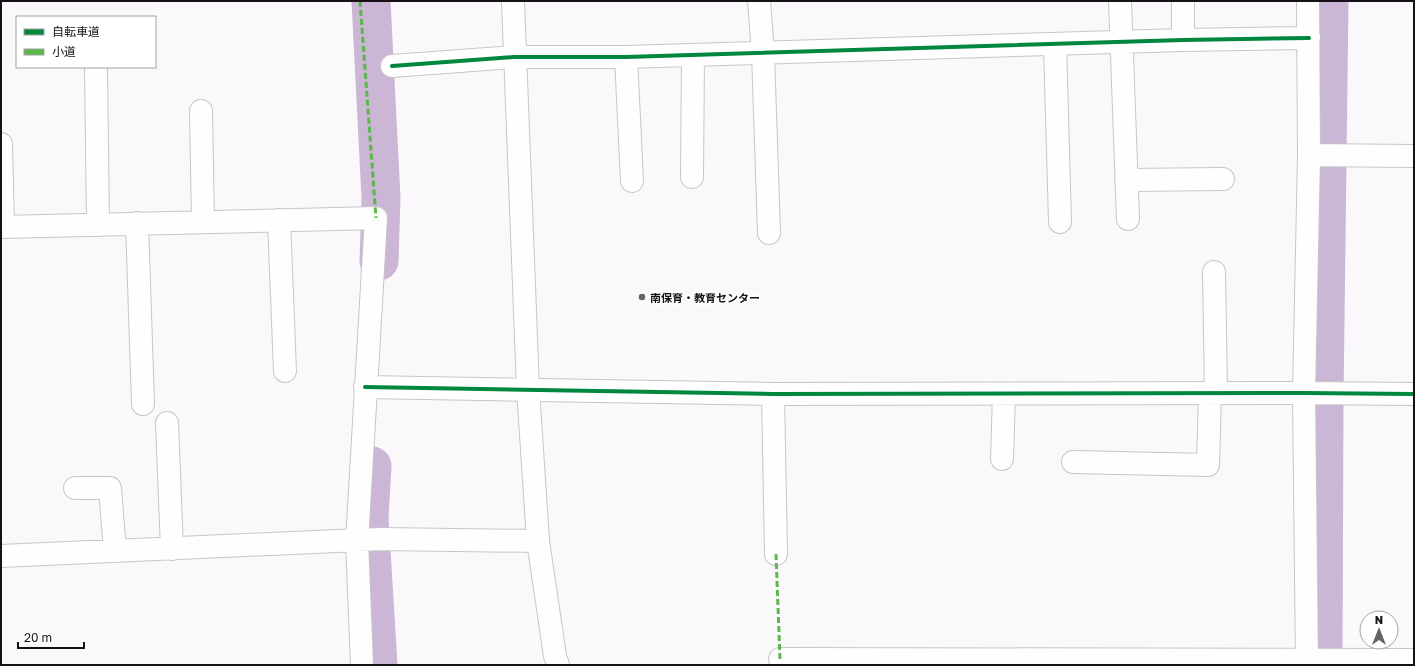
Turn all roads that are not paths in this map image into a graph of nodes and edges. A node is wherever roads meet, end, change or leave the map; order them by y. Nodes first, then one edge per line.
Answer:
1 (513, 1) edge
2 (759, 1) edge
3 (1120, 1) edge
4 (1184, 1) edge
5 (1308, 1) edge
6 (1309, 38) junction
7 (1184, 40) junction
8 (1121, 42) junction
9 (1056, 44) junction
10 (763, 53) junction
11 (693, 55) junction
12 (514, 57) junction
13 (626, 57) junction
14 (392, 66) dead end
15 (96, 68) edge
16 (200, 111) dead end
17 (1, 144) edge
18 (1309, 155) junction
19 (1414, 156) edge
20 (692, 177) dead end
21 (1224, 179) dead end
22 (1126, 180) junction
23 (632, 181) dead end
24 (279, 220) junction
25 (1128, 220) dead end
26 (203, 222) junction
27 (1060, 222) dead end
28 (137, 224) junction
29 (98, 225) junction
30 (2, 227) edge
31 (769, 233) dead end
32 (1214, 272) dead end
33 (285, 371) dead end
34 (372, 388) junction
35 (528, 389) junction
36 (1213, 393) junction
37 (1304, 393) junction
38 (774, 394) junction
39 (1004, 394) junction
40 (1414, 394) edge
41 (143, 404) dead end
42 (166, 423) dead end
43 (1002, 458) dead end
44 (1073, 462) dead end
45 (75, 488) dead end
46 (357, 541) junction
47 (538, 541) junction
48 (172, 548) junction
49 (115, 551) junction
50 (776, 554) dead end
51 (1, 556) edge
52 (780, 659) dead end
53 (1414, 660) edge
54 (1307, 662) edge
55 (362, 665) edge
56 (558, 665) edge

1 - 12 street
2 - 10 street
3 - 8 street
4 - 7 street
5 - 6 street
6 - 7 street
6 - 18 street
7 - 8 street
8 - 9 street
8 - 22 street
9 - 10 street
9 - 27 street
10 - 11 street
10 - 31 street
11 - 13 street
11 - 20 street
12 - 13 street
12 - 14 street
12 - 35 street
13 - 23 street
15 - 29 street
16 - 26 street
17 - 30 street
18 - 19 street
18 - 37 street
21 - 22 street
22 - 25 street
24 - 26 street
24 - 33 street
24 - 34 street
26 - 28 street
28 - 29 street
28 - 41 street
29 - 30 street
32 - 36 street
34 - 35 street
34 - 46 street
35 - 38 street
35 - 47 street
36 - 37 street
36 - 39 street
36 - 44 street
37 - 40 street
37 - 54 street
38 - 39 street
38 - 50 street
39 - 43 street
42 - 48 street
45 - 49 street
46 - 47 street
46 - 48 street
46 - 55 street
47 - 56 street
48 - 49 street
49 - 51 street
52 - 54 street
53 - 54 street

